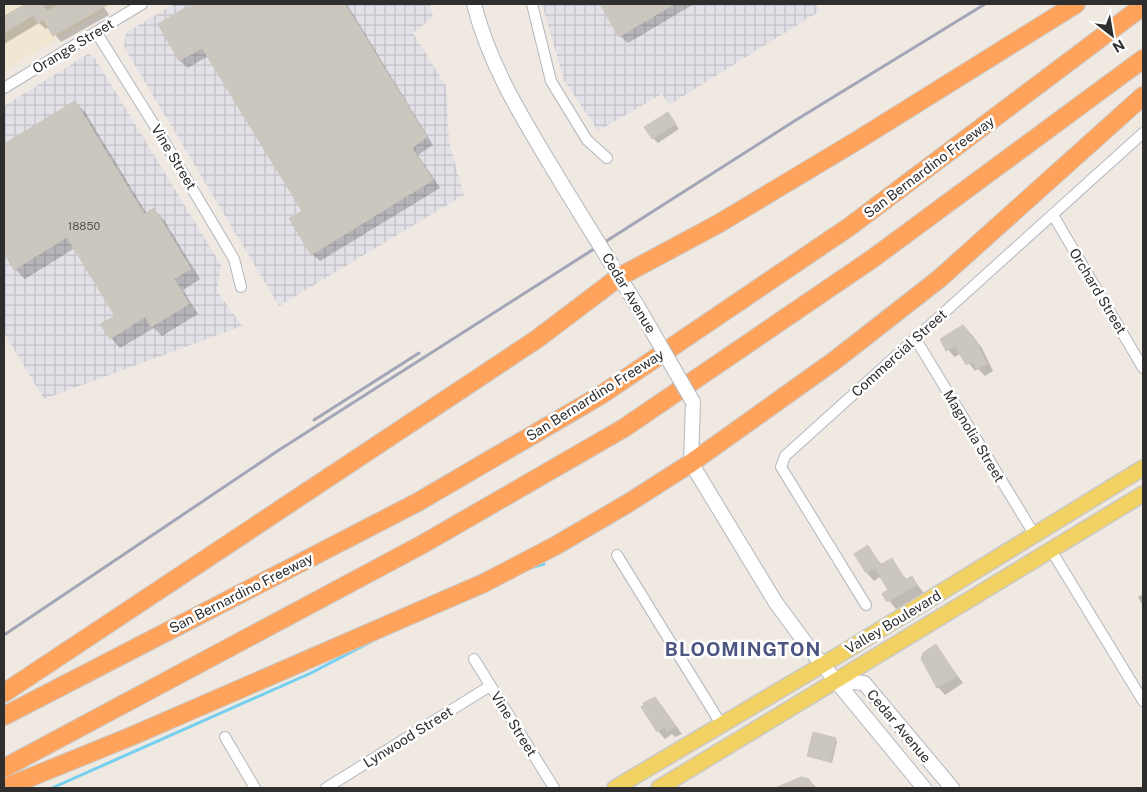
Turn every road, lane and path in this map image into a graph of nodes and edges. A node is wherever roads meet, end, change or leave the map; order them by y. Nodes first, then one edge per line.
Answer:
1 (142, 4) edge
2 (474, 4) edge
3 (532, 4) edge
4 (1076, 4) edge
5 (1143, 6) edge
6 (96, 32) junction
7 (1143, 59) edge
8 (4, 88) edge
9 (1143, 96) edge
10 (1143, 133) edge
11 (607, 158) dead end
12 (1052, 215) junction
13 (616, 271) junction
14 (242, 287) dead end
15 (915, 338) junction
16 (1143, 368) edge
17 (691, 463) junction
18 (1143, 468) edge
19 (1143, 494) edge
20 (1034, 534) junction
21 (1051, 550) junction
22 (617, 555) dead end
23 (866, 605) dead end
24 (474, 659) dead end
25 (823, 664) junction
26 (837, 681) junction
27 (490, 686) junction
28 (4, 693) edge
29 (1143, 700) edge
30 (4, 716) edge
31 (721, 724) junction
32 (225, 737) dead end
33 (4, 768) edge
34 (4, 788) edge
35 (255, 788) edge
36 (326, 788) edge
37 (554, 788) edge
38 (615, 788) edge
39 (659, 788) edge
40 (924, 788) edge
41 (952, 788) edge

1 - 6 street, Orange Street
2 - 13 main road, Cedar Avenue, bridge
3 - 11 street
4 - 13 highway
5 - 30 highway, San Bernardino Freeway
6 - 8 street, Orange Street
6 - 14 street, Vine Street
7 - 33 highway
9 - 17 highway
10 - 12 street, Commercial Street
12 - 15 street, Commercial Street
12 - 16 street, Orchard Street
13 - 17 main road, Cedar Avenue, bridge
13 - 28 highway
15 - 20 street, Magnolia Street
15 - 23 street, Commercial Street
17 - 25 main road, Cedar Avenue
17 - 34 highway
18 - 20 main road, Valley Boulevard
19 - 21 main road, Valley Boulevard
20 - 25 main road, Valley Boulevard
21 - 26 main road, Valley Boulevard
21 - 29 street
22 - 31 street
24 - 27 street, Vine Street
25 - 26 main road, Cedar Avenue
25 - 31 main road, Valley Boulevard
26 - 39 main road, Valley Boulevard
26 - 40 main road, Cedar Avenue
26 - 41 main road, Cedar Avenue
27 - 36 street, Lynwood Street
27 - 37 street, Vine Street
31 - 38 main road, Valley Boulevard
32 - 35 street

